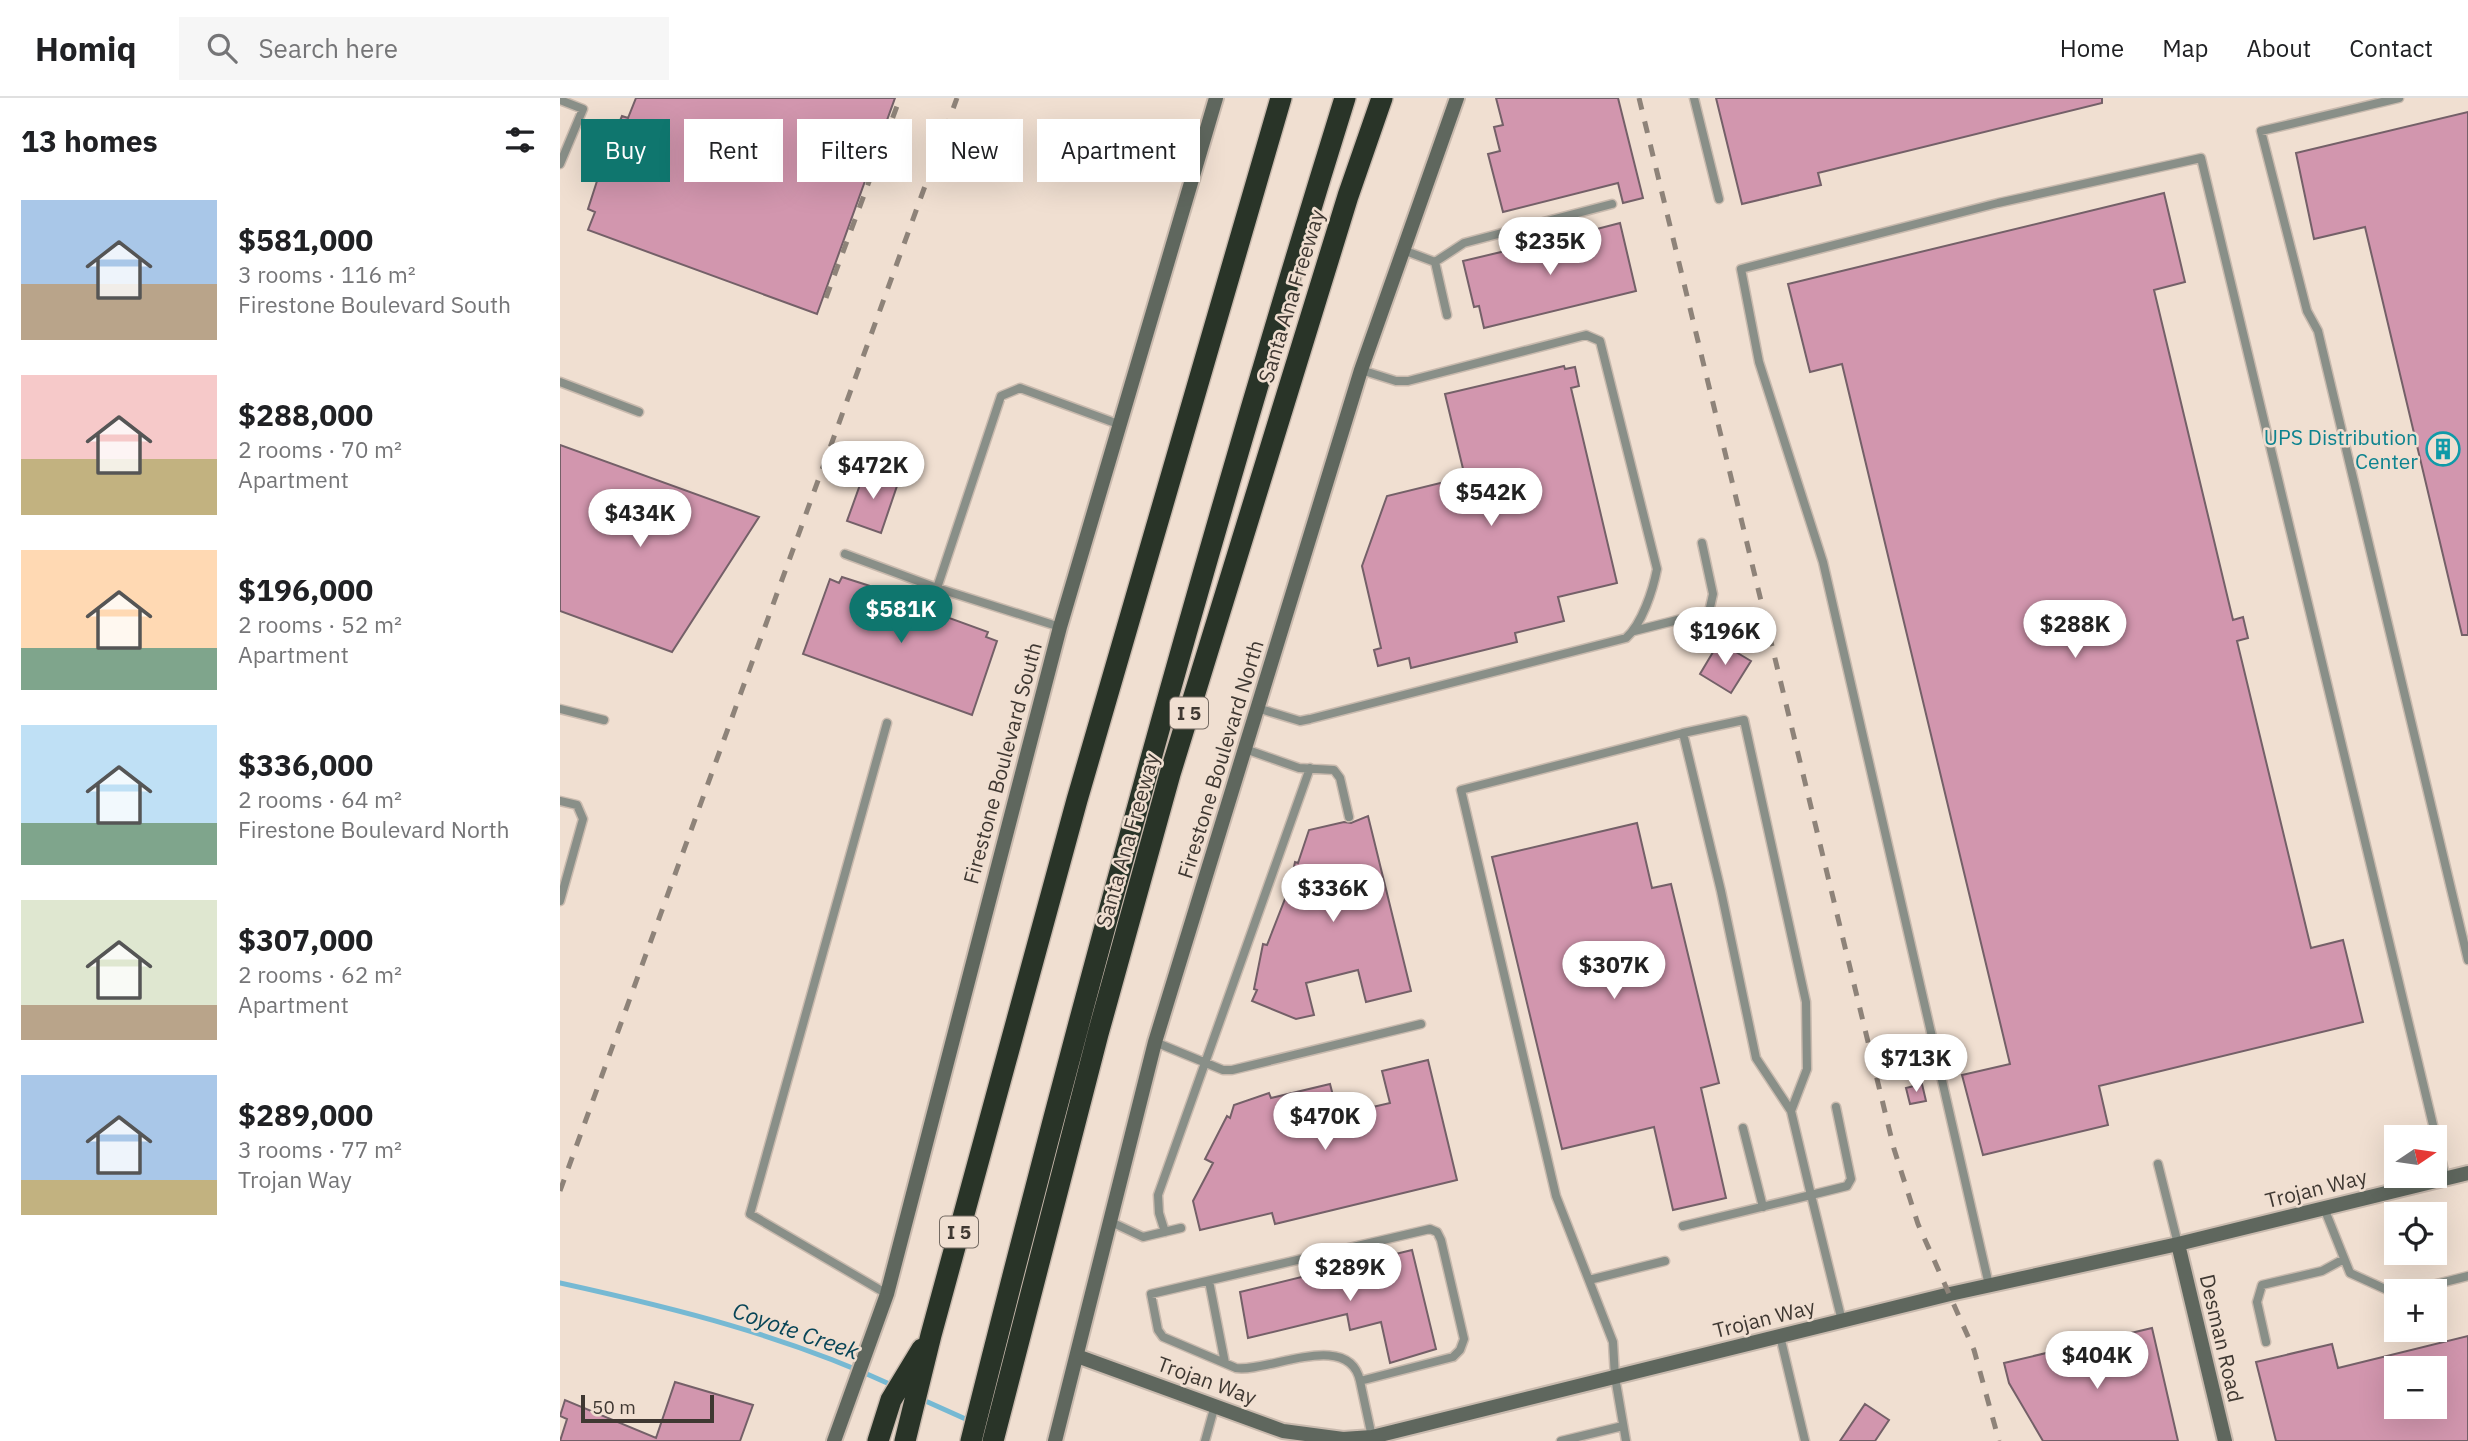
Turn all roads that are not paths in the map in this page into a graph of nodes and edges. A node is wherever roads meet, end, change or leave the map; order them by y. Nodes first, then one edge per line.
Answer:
1 (1216, 98) edge
2 (1281, 98) edge
3 (1345, 98) edge
4 (1382, 98) edge
5 (1457, 98) edge
6 (1694, 98) edge
7 (2399, 98) edge
8 (560, 100) edge
9 (560, 164) edge
10 (1719, 199) dead end
11 (1612, 204) dead end
12 (1404, 250) junction
13 (1435, 262) junction
14 (1447, 315) dead end
15 (1361, 370) junction
16 (560, 382) edge
17 (639, 412) dead end
18 (1118, 424) junction
19 (1702, 543) dead end
20 (845, 554) dead end
21 (937, 588) junction
22 (1060, 627) junction
23 (1634, 631) junction
24 (1257, 708) junction
25 (560, 709) edge
26 (604, 720) dead end
27 (887, 723) dead end
28 (1683, 733) junction
29 (1245, 749) junction
30 (1310, 768) junction
31 (560, 801) edge
32 (1349, 817) dead end
33 (560, 901) edge
34 (2468, 960) edge
35 (1421, 1024) dead end
36 (1155, 1042) junction
37 (1205, 1062) junction
38 (1836, 1107) dead end
39 (1790, 1111) junction
40 (2433, 1125) edge
41 (1743, 1128) dead end
42 (2158, 1164) dead end
43 (2468, 1173) edge
44 (2447, 1178) edge
45 (2405, 1188) edge
46 (1811, 1195) junction
47 (1763, 1207) junction
48 (2324, 1208) junction
49 (1109, 1221) junction
50 (1683, 1226) dead end
51 (1181, 1228) dead end
52 (1165, 1232) junction
53 (2178, 1244) junction
54 (2344, 1259) junction
55 (1665, 1261) dead end
56 (2468, 1276) edge
57 (1589, 1280) junction
58 (1209, 1281) junction
59 (2447, 1281) edge
60 (1989, 1285) junction
61 (2384, 1289) edge
62 (887, 1294) junction
63 (1842, 1321) junction
64 (931, 1335) junction
65 (1780, 1336) junction
66 (2266, 1342) dead end
67 (1077, 1356) junction
68 (1224, 1363) junction
69 (1615, 1377) junction
70 (1360, 1381) junction
71 (1215, 1405) junction
72 (1623, 1426) junction
73 (1377, 1438) edge
74 (835, 1441) edge
75 (878, 1441) edge
76 (905, 1441) edge
77 (971, 1441) edge
78 (993, 1441) edge
79 (1055, 1441) edge
80 (1205, 1441) edge
81 (1561, 1441) edge
82 (1626, 1441) edge
83 (1805, 1441) edge
84 (2225, 1441) edge

1 - 18 street, Firestone Boulevard South
2 - 64 highway, I 5
3 - 77 highway
4 - 78 highway, Santa Ana Freeway / I 5
5 - 12 street, Firestone Boulevard North
6 - 10 lane
7 - 34 lane
8 - 9 lane
11 - 13 lane
12 - 13 lane
12 - 15 street, Firestone Boulevard North
13 - 14 lane
15 - 23 lane
15 - 24 street, Firestone Boulevard North
16 - 17 lane
18 - 21 lane
18 - 22 street, Firestone Boulevard South
19 - 23 lane
20 - 21 lane
21 - 22 lane
22 - 62 street, Firestone Boulevard South
23 - 24 lane
24 - 29 street, Firestone Boulevard North
25 - 26 lane
27 - 62 lane
28 - 39 lane
28 - 39 lane
28 - 57 lane
29 - 30 lane
29 - 36 street, Firestone Boulevard North
30 - 32 lane
30 - 37 lane
31 - 33 lane
35 - 37 lane
36 - 37 lane
36 - 49 street, Firestone Boulevard North
37 - 52 lane
38 - 46 lane
39 - 46 lane
40 - 60 lane
41 - 47 lane
42 - 53 lane
43 - 44 street, Trojan Way
45 - 48 street, Trojan Way
46 - 47 lane
46 - 63 lane
47 - 50 lane
48 - 53 street, Trojan Way
48 - 54 lane
49 - 52 lane
49 - 67 street, Firestone Boulevard North
51 - 52 lane
53 - 60 street, Trojan Way
53 - 84 street, Desman Road
54 - 61 lane
54 - 66 lane
55 - 57 lane
56 - 59 lane
57 - 69 lane
58 - 68 lane
58 - 68 lane
58 - 70 lane
60 - 63 street, Trojan Way
62 - 74 street, Firestone Boulevard South
63 - 65 street, Trojan Way
64 - 75 highway
64 - 76 highway, I 5
65 - 69 street, Trojan Way
65 - 83 lane
67 - 71 street, Trojan Way
67 - 79 street, Firestone Boulevard North
68 - 70 lane
69 - 72 lane
69 - 73 street, Trojan Way
70 - 73 lane
71 - 73 street, Trojan Way
71 - 80 lane
72 - 81 lane
72 - 82 lane

